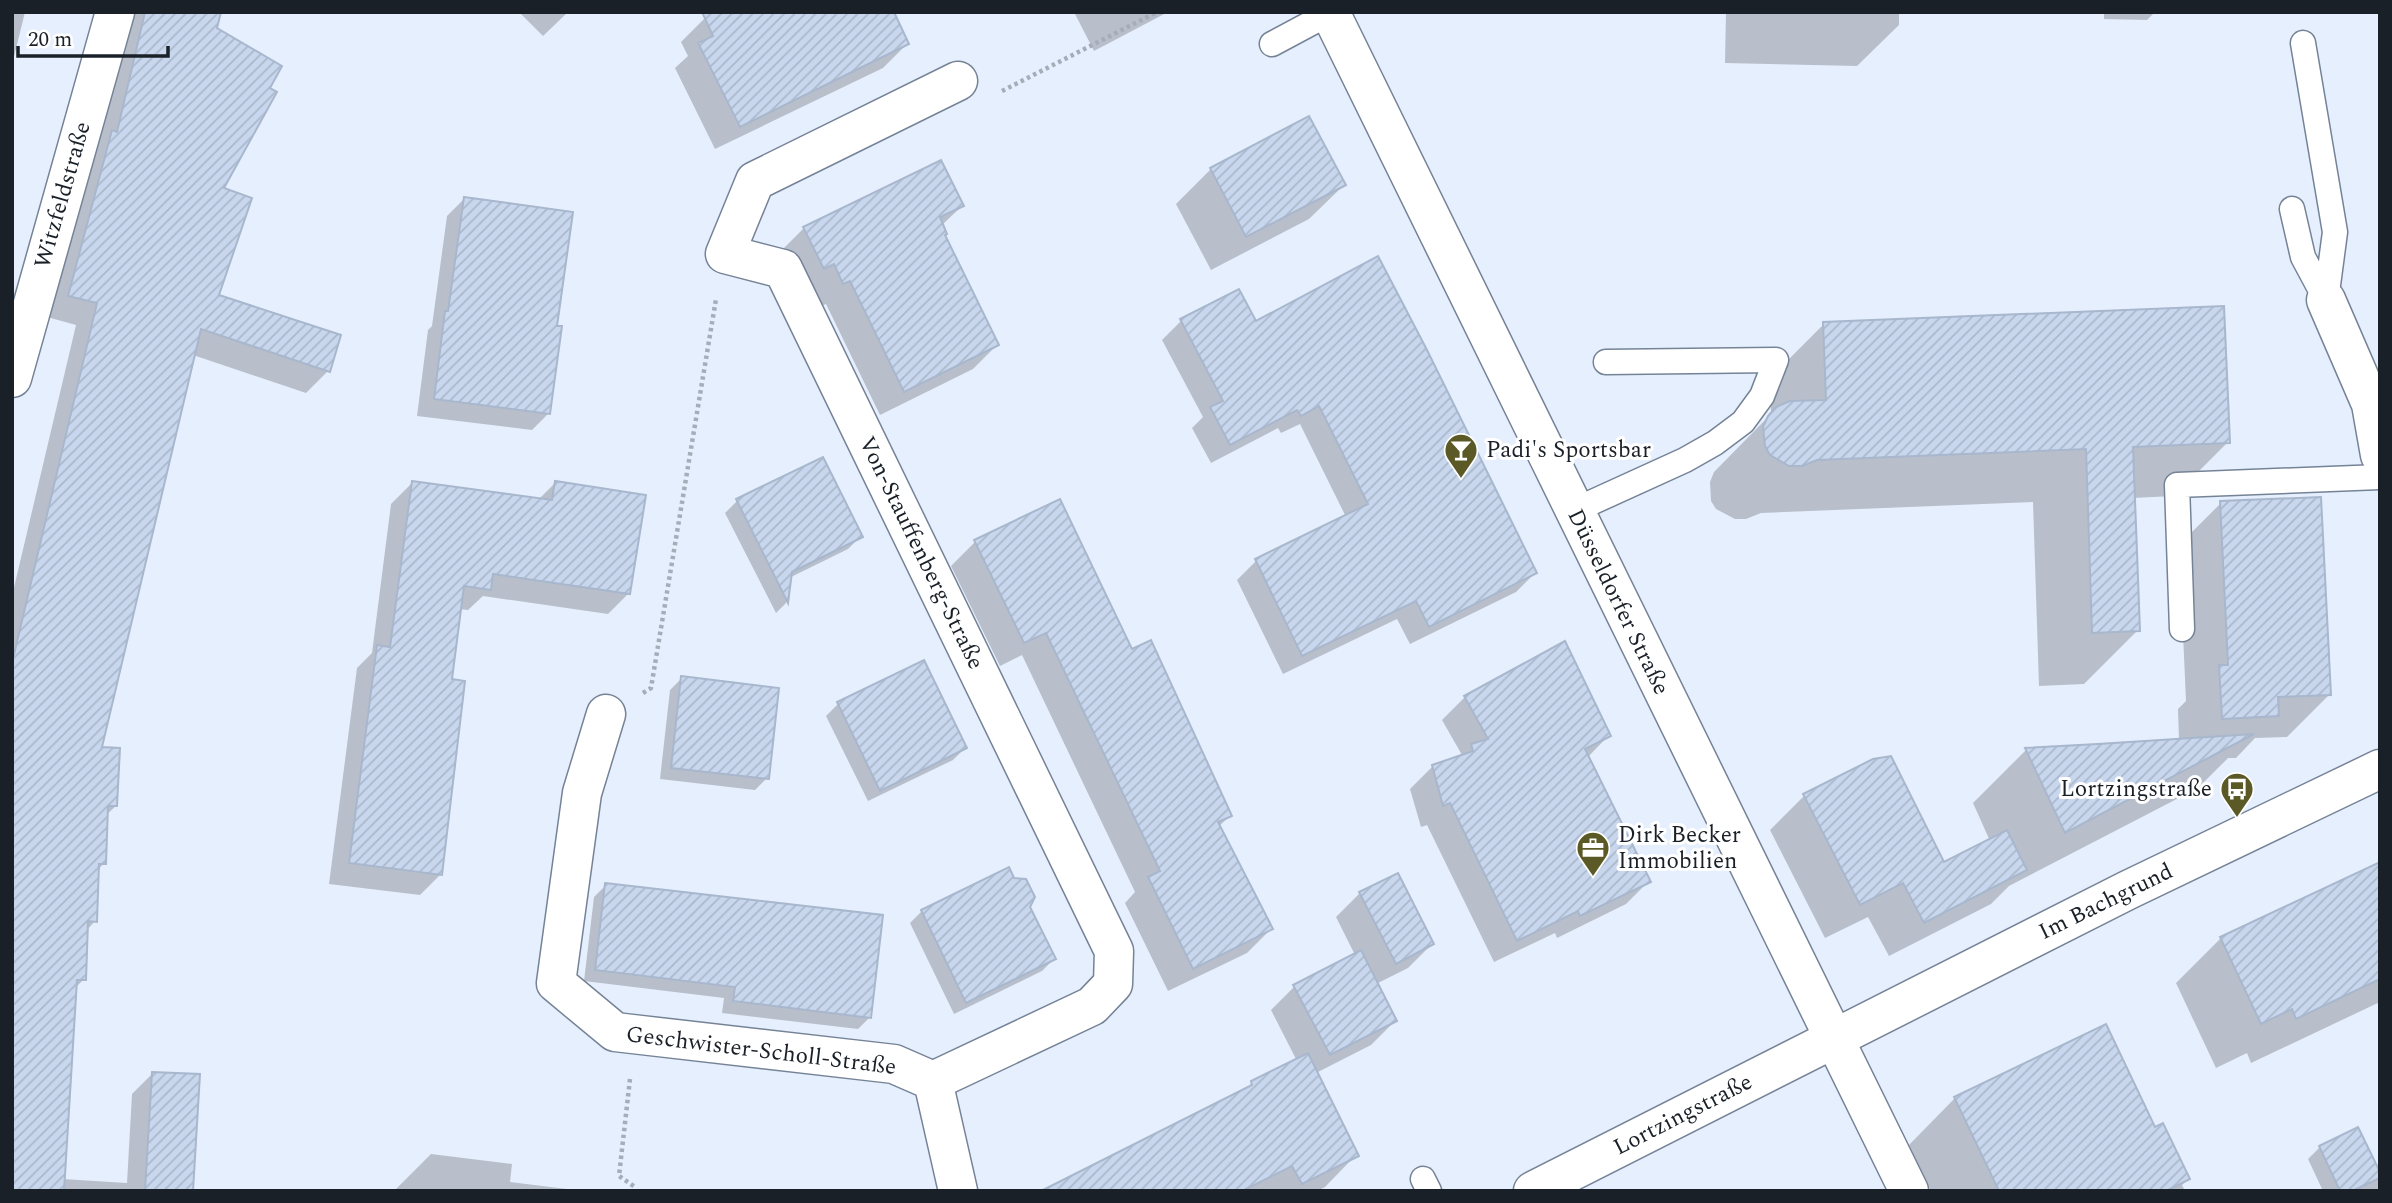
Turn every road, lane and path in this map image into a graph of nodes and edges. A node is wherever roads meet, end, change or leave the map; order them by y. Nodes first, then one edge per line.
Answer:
1 (114, 12) edge
2 (1157, 12) edge
3 (1330, 13) edge
4 (2303, 43) dead end
5 (1272, 44) dead end
6 (958, 81) joint
7 (2292, 209) dead end
8 (725, 254) junction
9 (2326, 300) junction
10 (1606, 362) dead end
11 (12, 376) edge
12 (2380, 455) edge
13 (2380, 477) edge
14 (1573, 511) junction
15 (2182, 629) dead end
16 (606, 714) joint
17 (2380, 769) edge
18 (635, 1035) junction
19 (1833, 1039) junction
20 (933, 1081) junction
21 (635, 1191) edge
22 (958, 1191) edge
23 (1532, 1191) edge
24 (1909, 1191) edge

1 - 11 street, Witzfeldstraße
2 - 6 path
3 - 5 lane
3 - 14 street, Düsseldorfer Straße
4 - 9 lane
6 - 8 street
7 - 9 lane
8 - 16 path
8 - 20 street, Von-Stauffenberg-Straße
9 - 12 street
10 - 14 lane
13 - 15 lane
14 - 19 street, Düsseldorfer Straße
16 - 18 street, Geschwister-Scholl-Straße
17 - 19 street, Im Bachgrund
18 - 20 street, Geschwister-Scholl-Straße
18 - 21 path
19 - 23 street, Lortzingstraße
19 - 24 street, Düsseldorfer Straße
20 - 22 street

